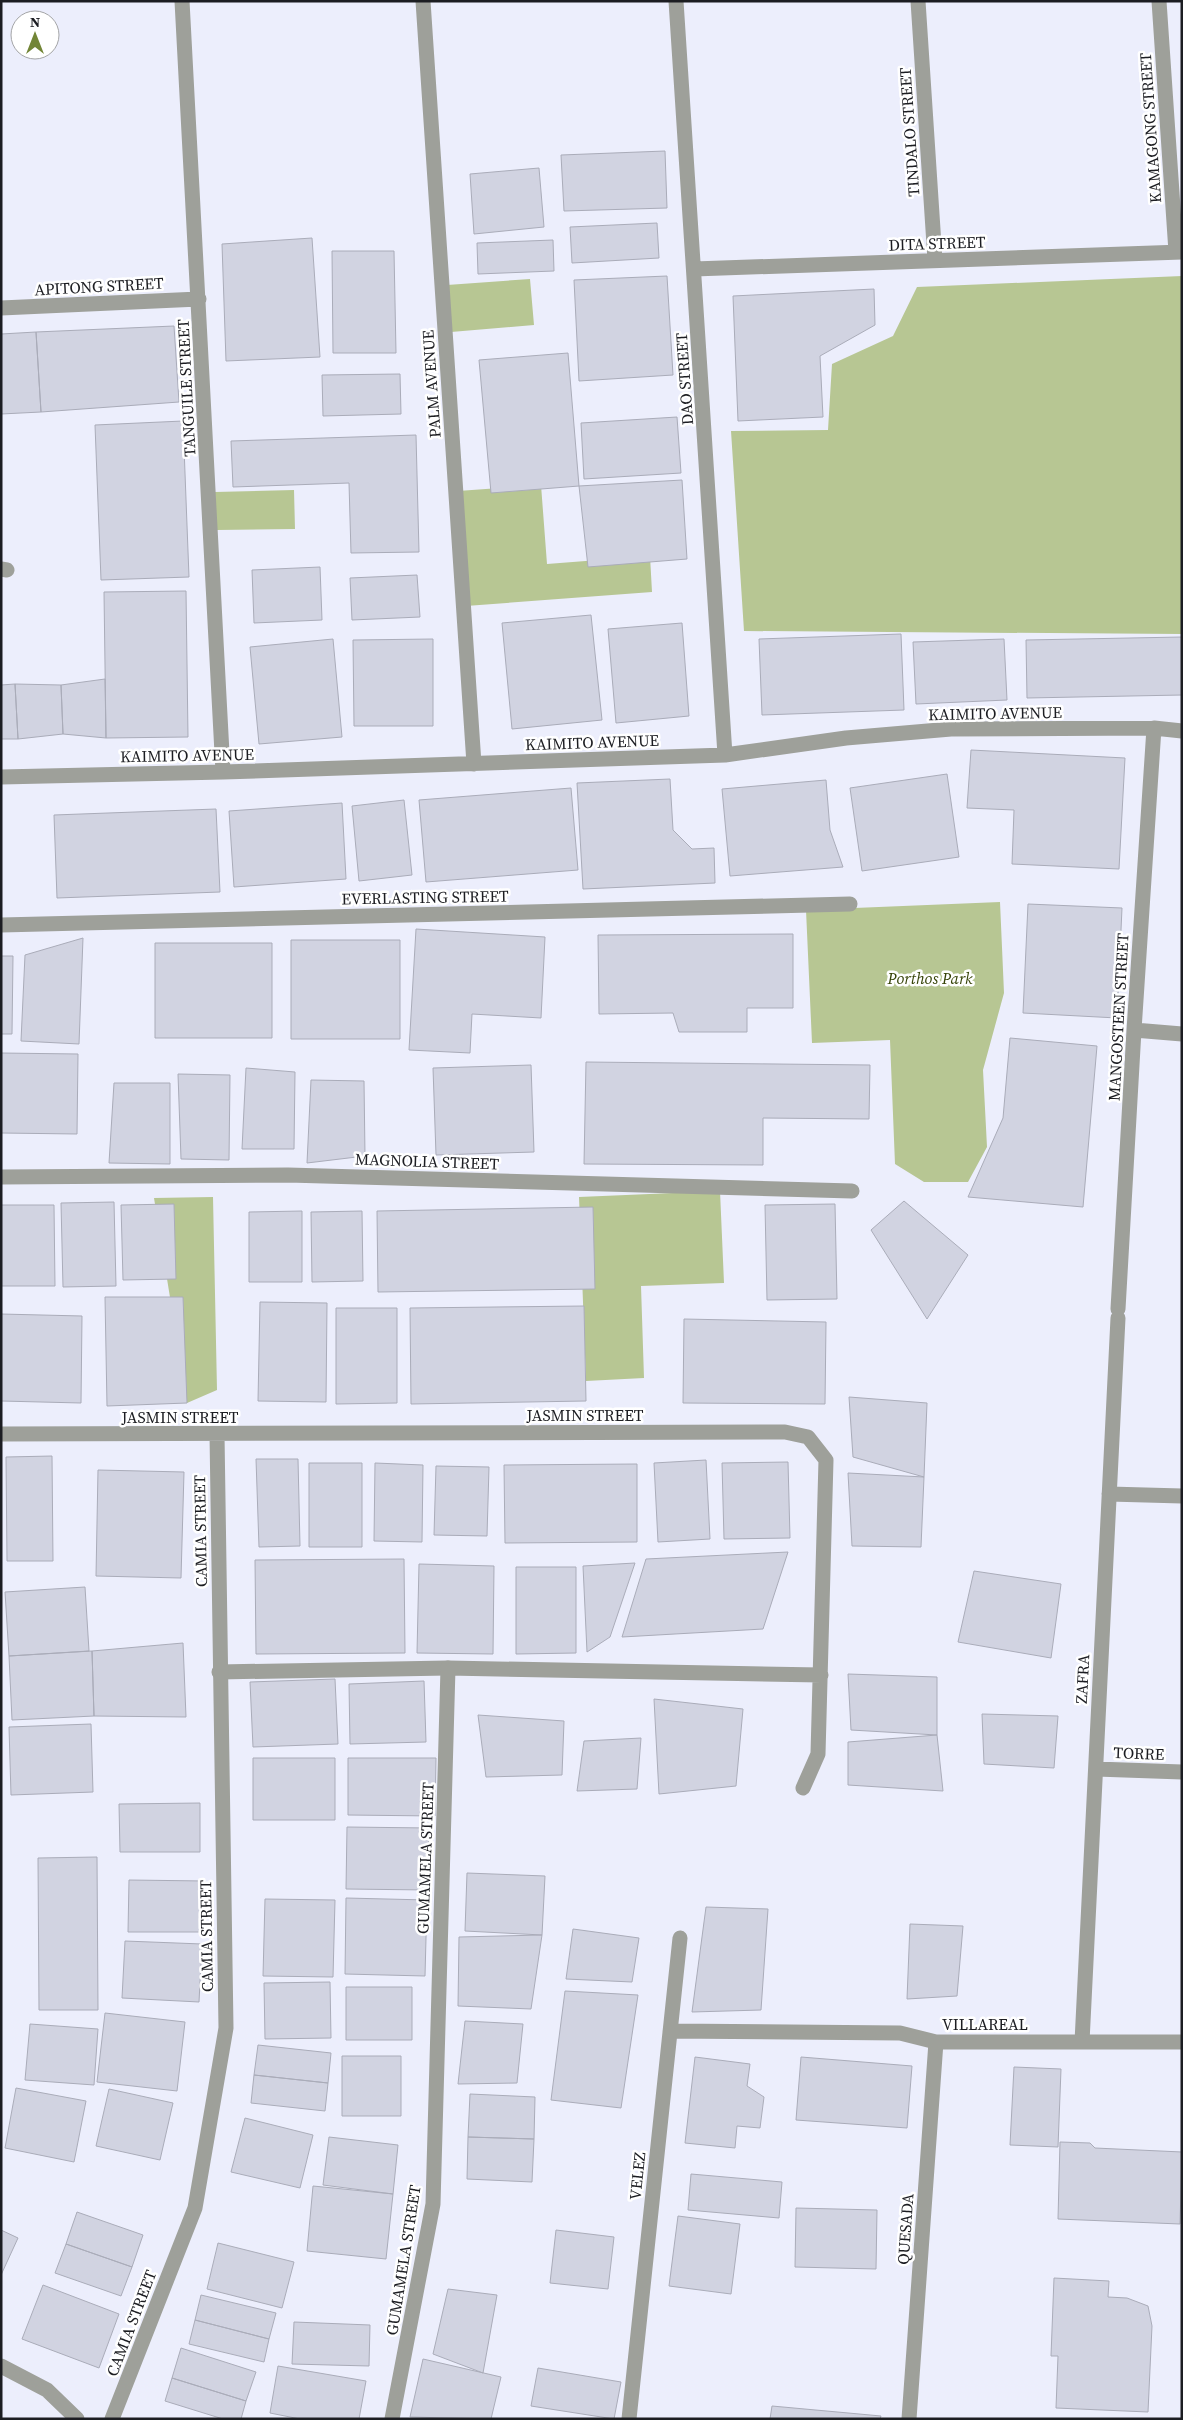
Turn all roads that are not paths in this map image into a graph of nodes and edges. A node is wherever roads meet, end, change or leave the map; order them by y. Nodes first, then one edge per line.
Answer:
1 (182, 1) edge
2 (423, 1) edge
3 (676, 1) edge
4 (918, 1) edge
5 (1159, 1) edge
6 (1179, 252) edge
7 (935, 260) junction
8 (694, 269) junction
9 (199, 299) junction
10 (1, 308) edge
11 (1154, 728) junction
12 (1182, 731) edge
13 (725, 755) junction
14 (474, 764) junction
15 (223, 772) junction
16 (1, 777) edge
17 (850, 904) dead end
18 (1, 925) edge
19 (1134, 1030) junction
20 (1182, 1034) edge
21 (1, 1177) edge
22 (852, 1191) dead end
23 (1118, 1313) joint
24 (1, 1434) edge
25 (217, 1434) junction
26 (1109, 1494) junction
27 (1182, 1496) edge
28 (448, 1668) junction
29 (219, 1672) junction
30 (821, 1675) junction
31 (1096, 1769) junction
32 (1182, 1772) edge
33 (803, 1788) dead end
34 (680, 1938) dead end
35 (670, 2032) junction
36 (936, 2042) junction
37 (1082, 2042) junction
38 (1182, 2042) edge
39 (1, 2366) edge
40 (78, 2419) edge
41 (112, 2419) edge
42 (392, 2419) edge
43 (629, 2419) edge
44 (909, 2419) edge

1 - 9 street, TANGUILE STREET
2 - 14 street, PALM AVENUE
3 - 8 street, DAO STREET
4 - 7 street, TINDALO STREET
5 - 6 street, KAMAGONG STREET
6 - 7 street, DITA STREET
7 - 8 street, DITA STREET
8 - 13 street, DAO STREET
9 - 10 street, APITONG STREET
9 - 15 street, TANGUILE STREET
11 - 12 street, KAIMITO AVENUE
11 - 13 street, KAIMITO AVENUE
11 - 19 street, MANGOSTEEN STREET
13 - 14 street, KAIMITO AVENUE
14 - 15 street, KAIMITO AVENUE
15 - 16 street, KAIMITO AVENUE
17 - 18 street, EVERLASTING STREET
19 - 20 street
19 - 23 street, MANGOSTEEN STREET
21 - 22 street, MAGNOLIA STREET
23 - 26 street, ZAFRA
24 - 25 street, JASMIN STREET
25 - 29 street, CAMIA STREET
25 - 30 street, JASMIN STREET
26 - 27 street
26 - 31 street, ZAFRA
28 - 29 street
28 - 30 street
28 - 42 street, GUMAMELA STREET
29 - 41 street, CAMIA STREET
30 - 33 street, JASMIN STREET
31 - 32 street, TORRE
31 - 37 street, ZAFRA
34 - 35 street, VELEZ
35 - 36 street, VILLAREAL
35 - 43 street, VELEZ
36 - 37 street, VILLAREAL
36 - 44 street, QUESADA
37 - 38 street, VILLAREAL
39 - 40 street

